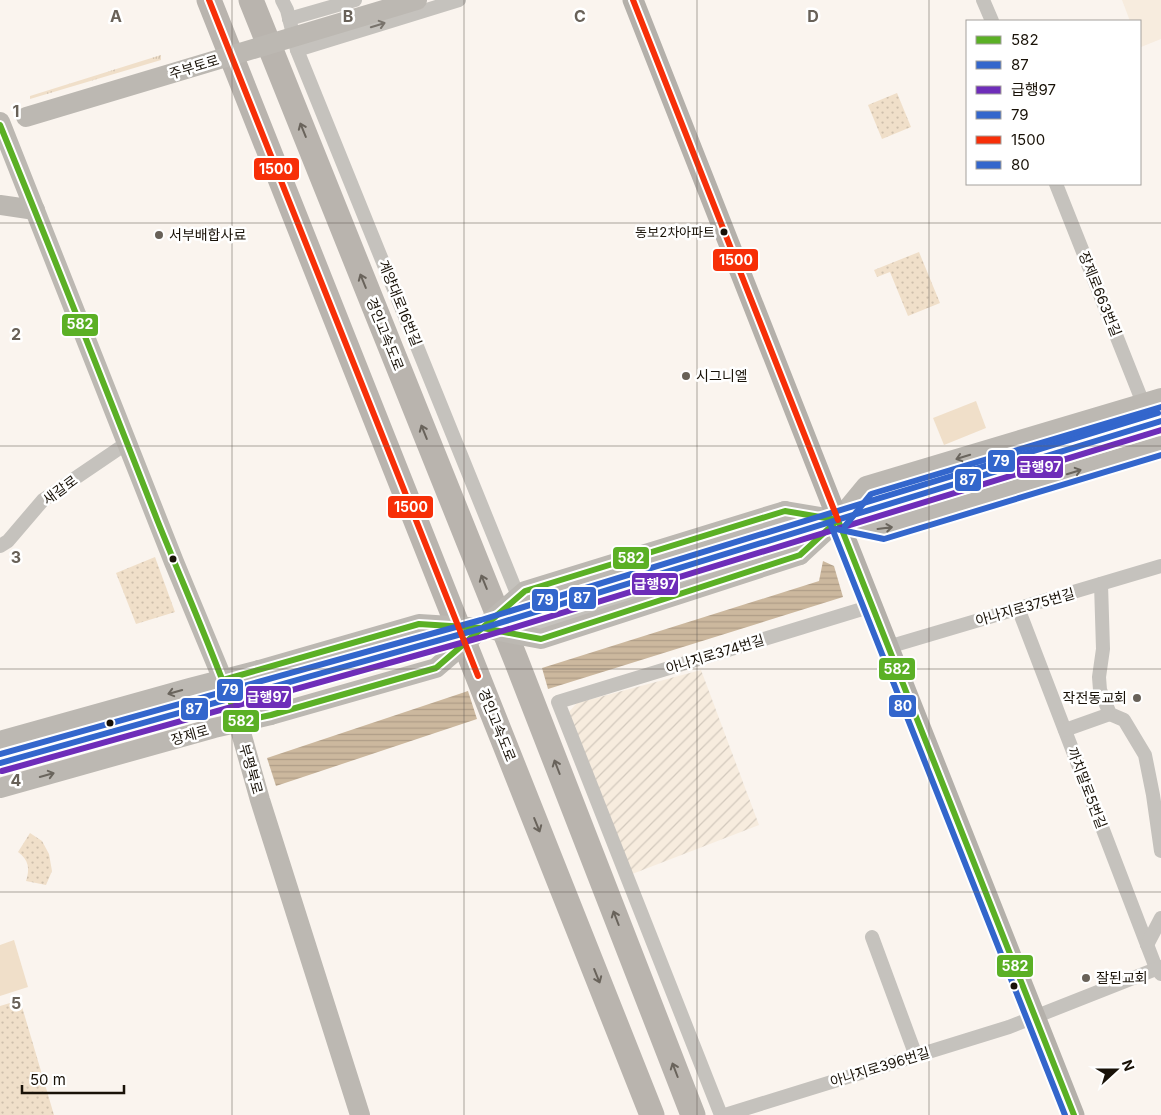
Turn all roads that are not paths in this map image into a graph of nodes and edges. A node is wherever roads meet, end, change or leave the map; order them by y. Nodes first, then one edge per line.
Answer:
1 (209, 0) edge
2 (251, 0) edge
3 (282, 0) edge
4 (355, 0) edge
5 (417, 0) edge
6 (459, 0) edge
7 (634, 0) edge
8 (983, 0) edge
9 (317, 12) junction
10 (289, 20) junction
11 (992, 20) edge
12 (326, 41) junction
13 (298, 50) junction
14 (0, 124) edge
15 (1056, 185) edge
16 (0, 205) edge
17 (35, 210) junction
18 (1152, 401) edge
19 (1161, 421) edge
20 (127, 443) junction
21 (1161, 447) edge
22 (838, 520) junction
23 (0, 546) edge
24 (1161, 566) edge
25 (1101, 584) junction
26 (521, 604) junction
27 (872, 606) junction
28 (1018, 608) junction
29 (483, 628) junction
30 (888, 647) junction
31 (223, 680) junction
32 (1110, 714) junction
33 (238, 722) junction
34 (1065, 730) junction
35 (0, 741) edge
36 (0, 763) edge
37 (0, 788) edge
38 (1157, 792) edge
39 (1161, 850) edge
40 (1161, 918) edge
41 (872, 938) dead end
42 (1147, 945) junction
43 (1159, 970) edge
44 (1035, 1016) junction
45 (916, 1056) junction
46 (360, 1115) edge
47 (652, 1115) edge
48 (693, 1115) edge
49 (721, 1115) edge
50 (725, 1115) edge
51 (1074, 1115) edge

1 -> 47 highway, 경인고속도로
48 -> 2 highway, 경인고속도로
3 - 10 street, 계양대로16번길
4 - 9 street
5 - 14 main road, 주부토로, bridge
12 -> 6 street
7 - 22 main road
8 - 11 street
9 - 10 street
9 - 12 street
10 - 13 street, 계양대로16번길
12 - 13 street
13 - 26 street, 계양대로16번길
14 - 17 main road, 부평북로
15 - 18 street, 장제로663번길
16 - 17 main road
17 - 20 main road, 부평북로
18 -> 22 main road, 장제로
19 - 29 main road, 장제로, bridge
20 - 23 street, 새갈로
20 - 31 main road, 부평북로
22 -> 21 main road, 장제로
22 - 26 street
22 - 26 street, 계양대로16번길
22 - 27 main road
22 - 29 main road, 장제로, bridge
22 - 29 main road, 장제로, bridge
24 - 25 street, 아나지로375번길
25 - 28 street, 아나지로375번길
25 - 32 street
27 - 30 main road
27 - 49 street, 아나지로374번길
28 - 30 street, 아나지로375번길
28 - 34 street, 까치말로5번길
29 - 31 main road, 장제로, bridge
29 - 33 main road, 장제로, bridge
29 - 36 main road, 장제로, bridge
30 - 44 main road
31 - 33 main road, 부평북로
31 -> 35 main road
32 - 34 street
32 - 38 street
37 -> 33 main road, 장제로
33 - 46 main road, 부평북로
34 - 42 street, 까치말로5번길
38 - 39 street
40 - 42 street
41 - 45 street
42 - 43 street, 까치말로5번길
43 - 44 street, 아나지로396번길
44 - 45 street, 아나지로396번길
44 - 51 main road
45 - 50 street, 아나지로396번길

